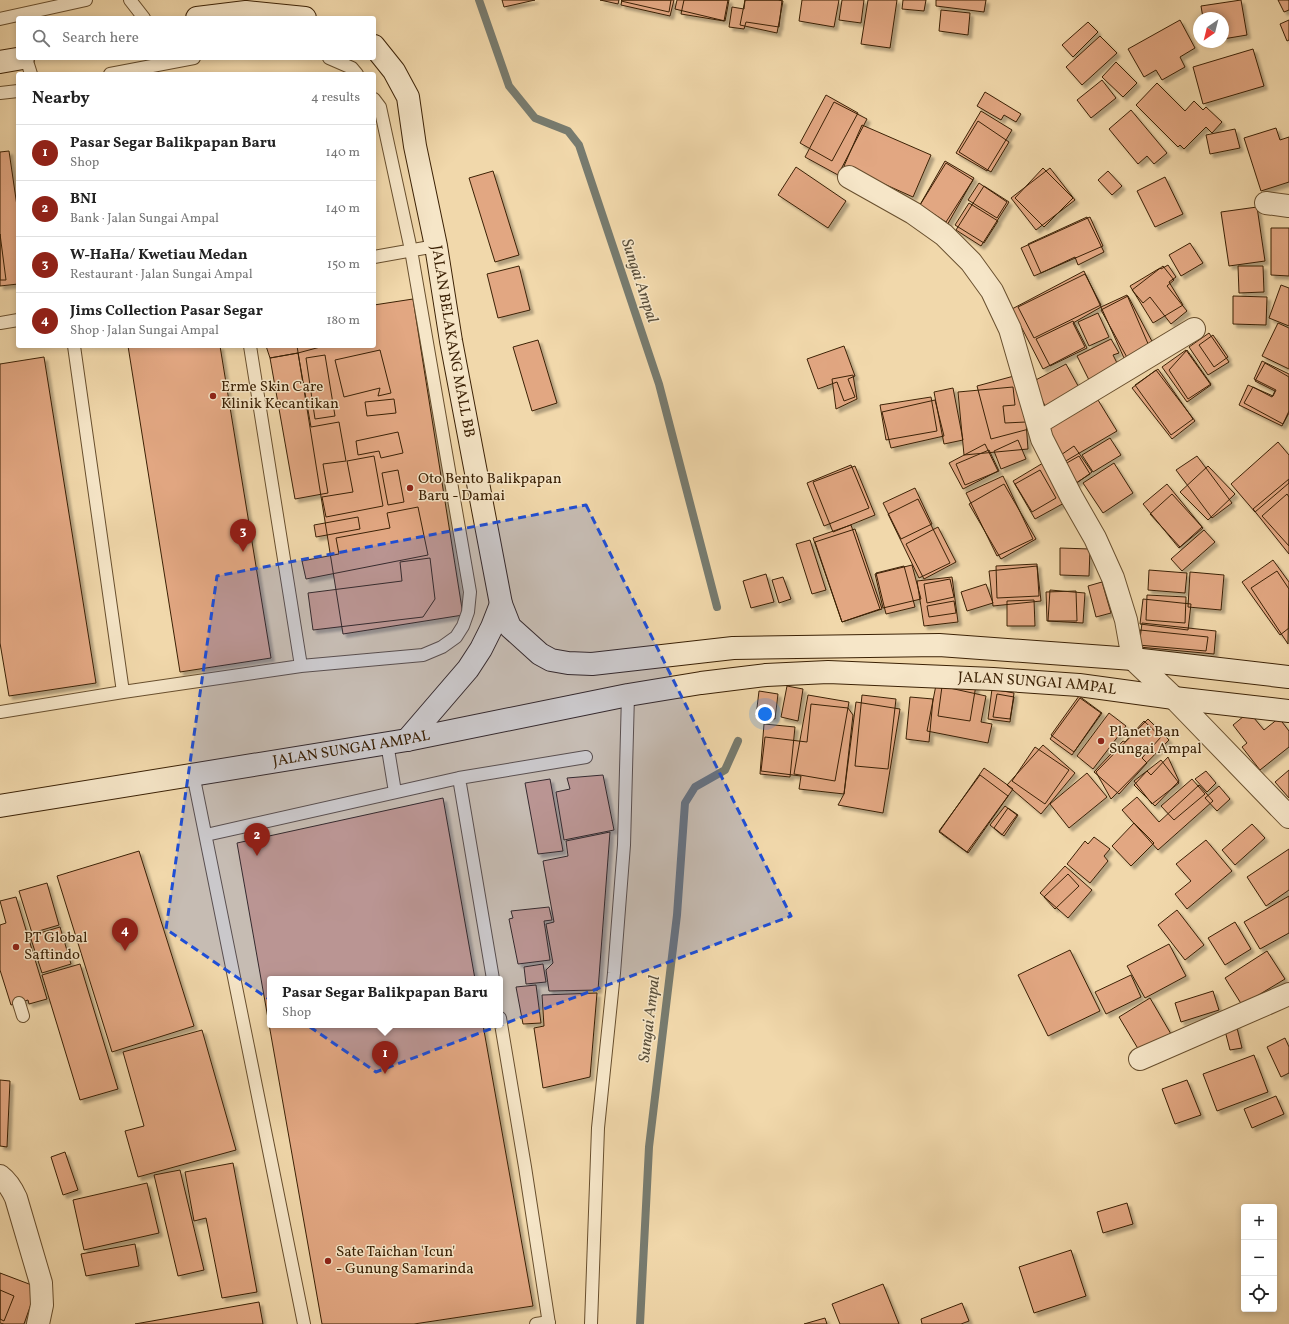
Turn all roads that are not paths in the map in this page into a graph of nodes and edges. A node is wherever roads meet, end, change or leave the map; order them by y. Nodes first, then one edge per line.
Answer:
1 (86, 0) edge
2 (130, 0) edge
3 (246, 6) edge
4 (142, 16) edge
5 (205, 16) edge
6 (295, 16) edge
7 (0, 19) edge
8 (376, 48) edge
9 (16, 59) edge
10 (27, 60) edge
11 (184, 60) edge
12 (334, 60) edge
13 (0, 62) edge
14 (31, 72) edge
15 (120, 72) edge
16 (355, 72) edge
17 (16, 91) edge
18 (0, 93) edge
19 (376, 102) edge
20 (849, 178) dead end
21 (1266, 204) dead end
22 (1289, 206) edge
23 (436, 246) junction
24 (411, 250) junction
25 (376, 257) edge
26 (16, 320) edge
27 (0, 323) edge
28 (1194, 329) dead end
29 (74, 348) edge
30 (250, 348) edge
31 (1038, 423) junction
32 (501, 604) junction
33 (826, 646) junction
34 (686, 654) joint
35 (1133, 659) junction
36 (301, 666) junction
37 (828, 672) junction
38 (1289, 676) edge
39 (123, 692) junction
40 (628, 695) junction
41 (1174, 698) junction
42 (1289, 711) edge
43 (0, 712) edge
44 (397, 742) junction
45 (586, 757) dead end
46 (193, 774) junction
47 (459, 778) junction
48 (395, 792) junction
49 (0, 806) edge
50 (1289, 817) edge
51 (206, 835) junction
52 (493, 976) edge
53 (1289, 994) edge
54 (19, 1003) dead end
55 (23, 1016) dead end
56 (502, 1028) edge
57 (1140, 1059) dead end
58 (0, 1176) edge
59 (549, 1323) edge
60 (38, 1324) edge
61 (304, 1324) edge
62 (536, 1324) edge
63 (591, 1324) edge

1 - 7 lane
2 - 4 lane
3 - 5 main road
3 - 6 main road
8 - 23 main road, JALAN BELAKANG MALL BB
9 - 13 main road
10 - 14 lane
11 - 15 lane
12 - 16 lane
17 - 18 lane
19 - 24 lane
20 - 31 main road
21 - 22 main road
23 - 24 lane
23 - 32 main road, JALAN BELAKANG MALL BB
24 - 25 lane
24 - 36 lane
26 - 27 lane
28 - 31 main road
29 - 39 lane
30 - 36 lane
31 - 35 main road
32 - 34 main road, JALAN BELAKANG MALL BB
32 - 44 main road
33 - 34 main road, JALAN SUNGAI AMPAL
33 - 35 main road, JALAN SUNGAI AMPAL
33 - 37 main road
35 - 38 main road, JALAN SUNGAI AMPAL
35 - 41 main road
36 - 39 lane
37 - 40 main road, JALAN SUNGAI AMPAL
37 - 41 main road, JALAN SUNGAI AMPAL
39 - 43 lane
40 - 44 main road, JALAN SUNGAI AMPAL
40 - 63 lane
41 - 42 main road, JALAN SUNGAI AMPAL
41 - 50 main road
44 - 46 main road, JALAN SUNGAI AMPAL
44 - 48 lane
45 - 47 lane
46 - 49 main road, JALAN SUNGAI AMPAL
46 - 51 lane
47 - 48 lane
47 - 52 lane
48 - 51 lane
51 - 61 lane
53 - 57 main road
54 - 55 lane
56 - 59 lane
58 - 60 main road
59 - 62 lane

